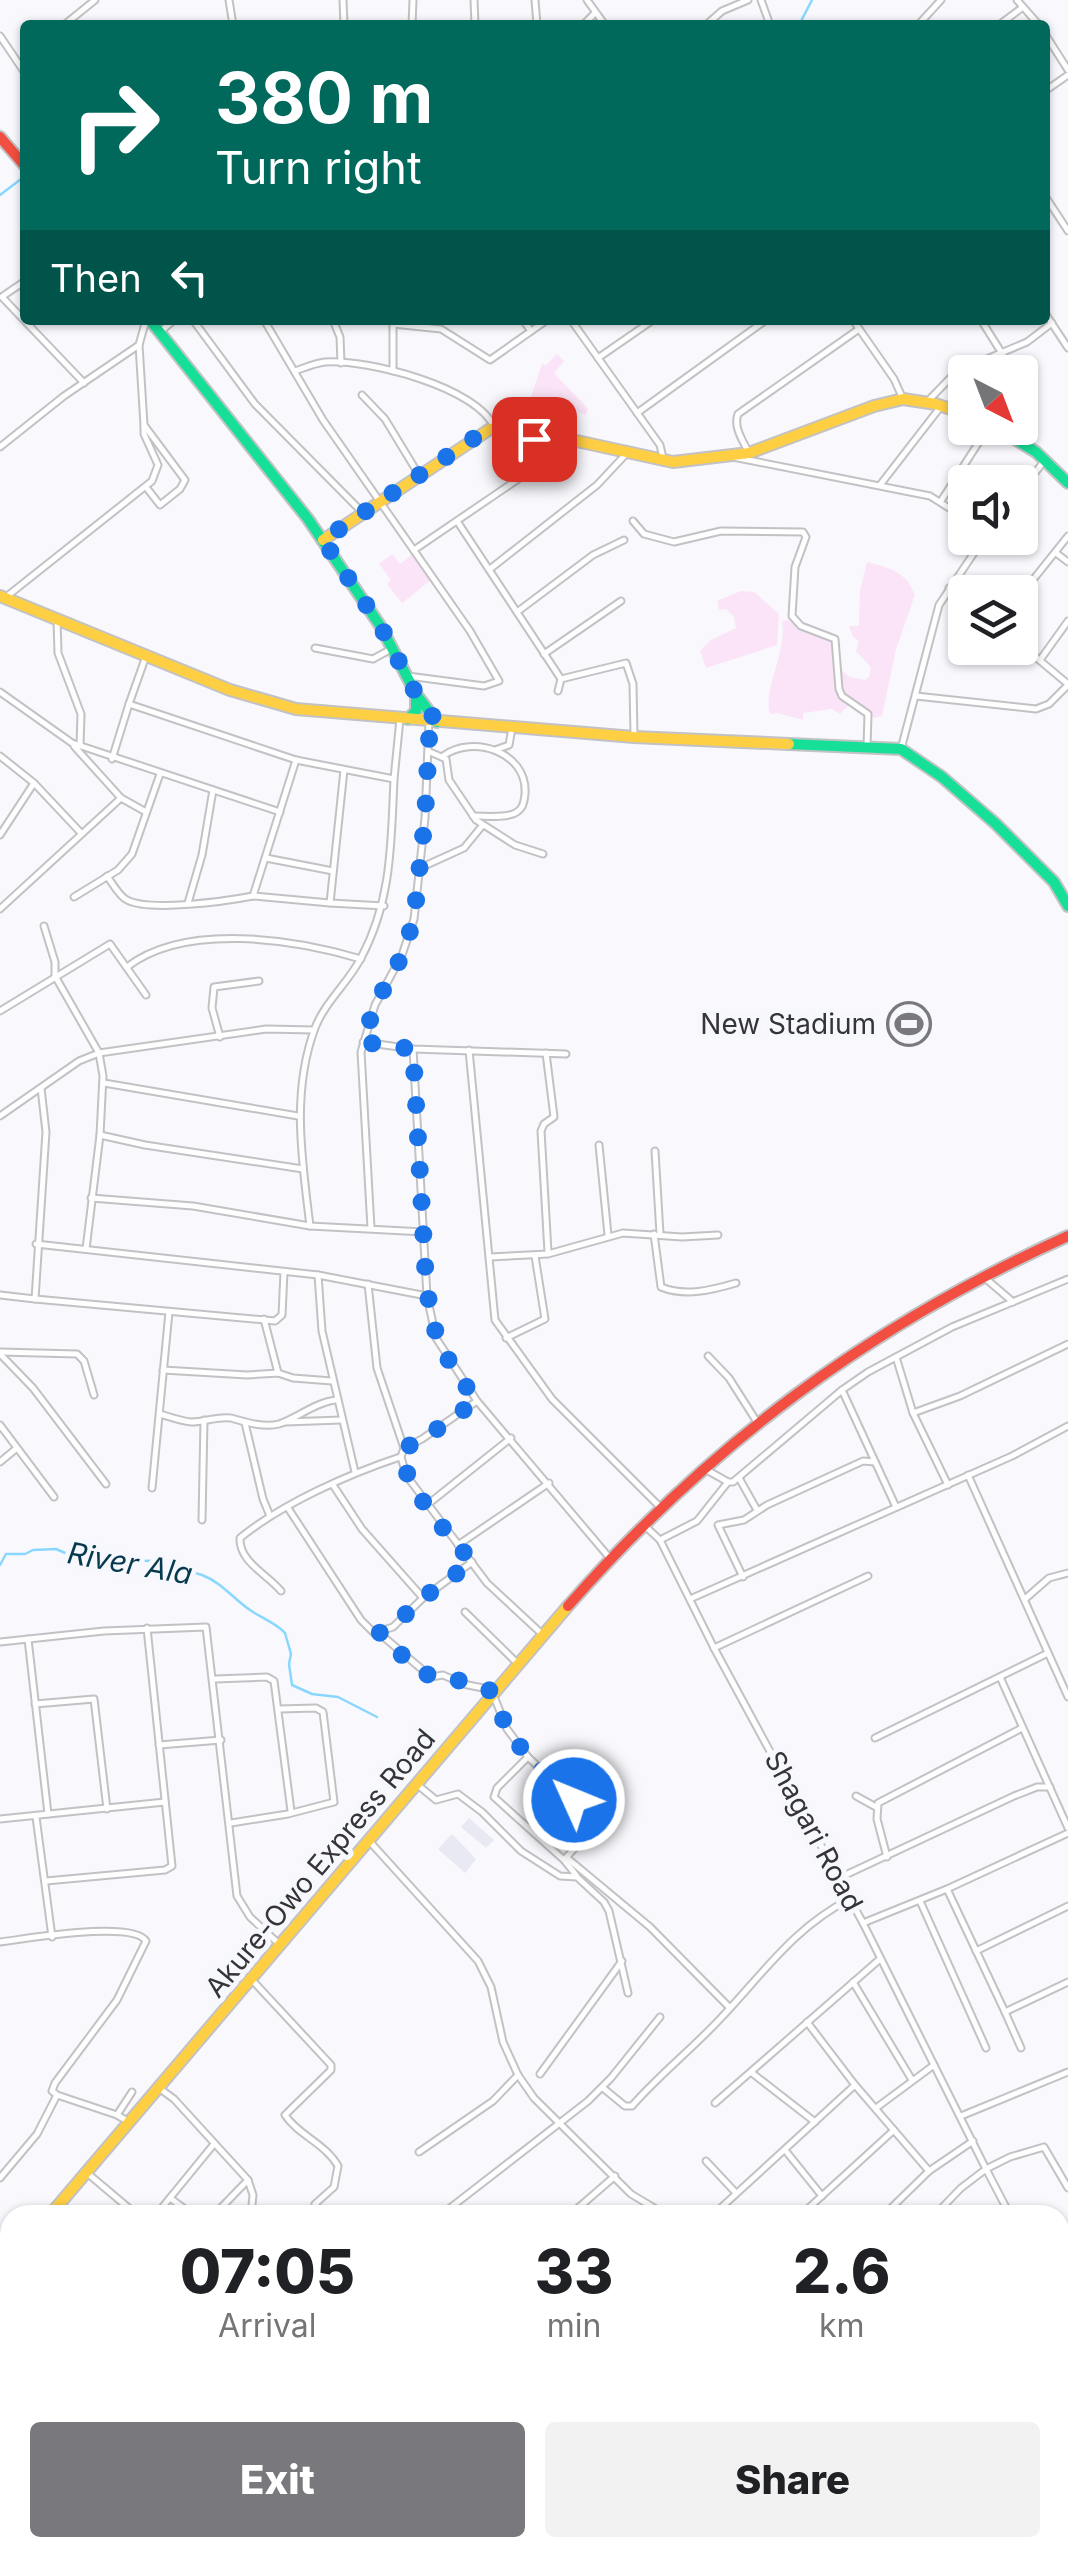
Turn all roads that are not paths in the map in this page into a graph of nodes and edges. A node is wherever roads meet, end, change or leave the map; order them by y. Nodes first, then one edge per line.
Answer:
1 (96, 0) edge
2 (587, 0) edge
3 (748, 0) edge
4 (941, 0) edge
5 (1017, 0) edge
6 (85, 3) edge
7 (1023, 7) junction
8 (596, 13) junction
9 (588, 20) edge
10 (601, 20) edge
11 (712, 20) edge
12 (923, 20) edge
13 (1006, 20) edge
14 (1034, 20) edge
15 (0, 36) edge
16 (1050, 42) edge
17 (18, 62) joint
18 (20, 65) edge
19 (1068, 72) edge
20 (0, 138) edge
21 (20, 160) edge
22 (1050, 204) edge
23 (1068, 231) edge
24 (1, 298) edge
25 (20, 318) edge
26 (1050, 321) edge
27 (1052, 324) junction
28 (27, 325) edge
29 (146, 325) edge
30 (153, 325) edge
31 (168, 325) edge
32 (197, 325) edge
33 (267, 325) edge
34 (335, 325) edge
35 (393, 325) edge
36 (417, 325) edge
37 (526, 325) edge
38 (540, 325) edge
39 (575, 325) edge
40 (646, 325) edge
41 (759, 325) edge
42 (856, 325) edge
43 (984, 325) edge
44 (859, 329) junction
45 (531, 331) junction
46 (160, 332) junction
47 (139, 345) junction
48 (1068, 348) edge
49 (1003, 355) joint
50 (598, 358) junction
51 (342, 363) junction
52 (393, 371) junction
53 (295, 372) junction
54 (948, 380) edge
55 (84, 384) junction
56 (362, 395) dead end
57 (903, 399) junction
58 (927, 402) junction
59 (942, 405) junction
60 (948, 407) edge
61 (637, 413) junction
62 (144, 425) junction
63 (496, 429) junction
64 (566, 439) junction
65 (977, 445) edge
66 (1022, 445) edge
67 (0, 446) edge
68 (627, 453) junction
69 (749, 453) junction
70 (732, 457) junction
71 (1045, 460) junction
72 (664, 462) junction
73 (1038, 469) edge
74 (419, 475) junction
75 (1068, 482) edge
76 (880, 485) junction
77 (146, 486) junction
78 (381, 500) junction
79 (941, 501) junction
80 (948, 506) edge
81 (362, 512) junction
82 (457, 521) junction
83 (632, 521) dead end
84 (1068, 536) edge
85 (323, 540) junction
86 (624, 540) dead end
87 (414, 550) junction
88 (1056, 553) junction
89 (1068, 562) edge
90 (490, 569) junction
91 (1038, 575) edge
92 (948, 590) edge
93 (2, 597) edge
94 (621, 601) dead end
95 (518, 612) junction
96 (57, 620) junction
97 (1068, 621) edge
98 (315, 648) dead end
99 (393, 648) junction
100 (544, 654) junction
101 (146, 655) junction
102 (1040, 660) joint
103 (408, 676) junction
104 (561, 679) junction
105 (1068, 684) edge
106 (558, 691) dead end
107 (0, 692) edge
108 (416, 694) junction
109 (914, 696) junction
110 (129, 704) junction
111 (404, 719) junction
112 (433, 721) junction
113 (512, 728) junction
114 (634, 737) junction
115 (76, 745) junction
116 (867, 747) junction
117 (901, 749) junction
118 (494, 750) junction
119 (430, 752) junction
120 (0, 756) edge
121 (442, 756) junction
122 (112, 759) junction
123 (296, 760) junction
124 (344, 770) junction
125 (160, 774) junction
126 (394, 779) junction
127 (34, 783) junction
128 (213, 790) junction
129 (122, 798) junction
130 (147, 812) junction
131 (280, 812) junction
132 (473, 816) junction
133 (482, 825) junction
134 (81, 833) junction
135 (0, 835) edge
136 (542, 854) dead end
137 (266, 858) junction
138 (420, 868) junction
139 (333, 870) junction
140 (108, 876) junction
141 (253, 896) junction
142 (74, 898) dead end
143 (188, 903) junction
144 (330, 903) junction
145 (384, 906) junction
146 (1068, 906) edge
147 (0, 910) edge
148 (44, 926) dead end
149 (361, 959) junction
150 (127, 967) junction
151 (55, 976) junction
152 (258, 981) dead end
153 (146, 995) dead end
154 (0, 1010) edge
155 (314, 1030) junction
156 (220, 1037) junction
157 (363, 1042) junction
158 (413, 1049) junction
159 (470, 1050) junction
160 (546, 1052) junction
161 (99, 1053) junction
162 (566, 1054) dead end
163 (104, 1083) junction
164 (41, 1088) junction
165 (0, 1116) edge
166 (299, 1116) junction
167 (100, 1135) junction
168 (599, 1144) dead end
169 (655, 1151) dead end
170 (303, 1169) junction
171 (91, 1198) junction
172 (310, 1226) junction
173 (371, 1228) junction
174 (424, 1232) junction
175 (657, 1234) junction
176 (718, 1234) dead end
177 (608, 1236) junction
178 (1068, 1236) edge
179 (36, 1244) junction
180 (86, 1249) junction
181 (548, 1254) junction
182 (535, 1256) junction
183 (490, 1258) junction
184 (284, 1272) junction
185 (318, 1275) junction
186 (982, 1276) junction
187 (1068, 1280) edge
188 (736, 1283) dead end
189 (368, 1284) junction
190 (0, 1295) edge
191 (427, 1296) junction
192 (35, 1299) junction
193 (1013, 1302) junction
194 (170, 1312) junction
195 (264, 1319) junction
196 (506, 1338) junction
197 (1068, 1344) edge
198 (0, 1353) edge
199 (708, 1356) dead end
200 (896, 1358) junction
201 (164, 1370) junction
202 (278, 1372) junction
203 (332, 1381) junction
204 (842, 1390) junction
205 (94, 1395) dead end
206 (336, 1400) junction
207 (476, 1401) junction
208 (913, 1413) junction
209 (160, 1414) junction
210 (204, 1420) junction
211 (342, 1420) junction
212 (282, 1422) junction
213 (245, 1423) junction
214 (757, 1423) junction
215 (0, 1424) edge
216 (1068, 1426) edge
217 (511, 1438) junction
218 (868, 1447) junction
219 (17, 1448) junction
220 (404, 1448) junction
221 (401, 1457) junction
222 (863, 1461) junction
223 (0, 1462) edge
224 (875, 1462) junction
225 (382, 1465) junction
226 (703, 1468) junction
227 (355, 1472) junction
228 (406, 1475) junction
229 (968, 1475) junction
230 (740, 1478) junction
231 (728, 1482) junction
232 (549, 1483) junction
233 (106, 1484) dead end
234 (333, 1485) junction
235 (948, 1485) junction
236 (152, 1488) dead end
237 (54, 1497) dead end
238 (427, 1505) junction
239 (896, 1507) junction
240 (288, 1508) junction
241 (661, 1508) junction
242 (757, 1510) junction
243 (707, 1512) junction
244 (271, 1517) junction
245 (202, 1520) dead end
246 (644, 1525) junction
247 (718, 1526) junction
248 (660, 1540) junction
249 (458, 1545) junction
250 (610, 1559) junction
251 (472, 1562) junction
252 (1068, 1574) edge
253 (868, 1576) dead end
254 (742, 1577) junction
255 (281, 1591) dead end
256 (423, 1598) junction
257 (690, 1599) junction
258 (1025, 1599) junction
259 (465, 1612) dead end
260 (147, 1628) junction
261 (379, 1633) junction
262 (543, 1635) junction
263 (28, 1639) junction
264 (0, 1642) edge
265 (714, 1648) junction
266 (1048, 1653) junction
267 (519, 1664) junction
268 (1000, 1676) junction
269 (215, 1679) junction
270 (493, 1694) junction
271 (1067, 1694) edge
272 (35, 1704) junction
273 (279, 1709) junction
274 (1022, 1728) junction
275 (875, 1738) dead end
276 (222, 1740) junction
277 (159, 1745) junction
278 (528, 1756) junction
279 (1045, 1775) junction
280 (417, 1784) junction
281 (1036, 1787) junction
282 (1050, 1788) junction
283 (856, 1796) dead end
284 (165, 1802) junction
285 (876, 1808) junction
286 (107, 1810) junction
287 (291, 1812) junction
288 (48, 1814) junction
289 (36, 1816) junction
290 (0, 1818) edge
291 (230, 1823) junction
292 (1068, 1830) edge
293 (370, 1840) junction
294 (887, 1857) junction
295 (566, 1859) junction
296 (577, 1877) junction
297 (839, 1878) junction
298 (46, 1881) junction
299 (947, 1889) junction
300 (850, 1899) junction
301 (920, 1901) junction
302 (1068, 1906) edge
303 (863, 1923) junction
304 (52, 1936) junction
305 (0, 1942) edge
306 (280, 1944) junction
307 (976, 1951) junction
308 (880, 1958) junction
309 (622, 1961) junction
310 (251, 1979) junction
311 (853, 1982) junction
312 (1068, 1982) edge
313 (628, 1993) dead end
314 (730, 2008) junction
315 (1004, 2012) junction
316 (660, 2017) dead end
317 (807, 2022) junction
318 (986, 2048) dead end
319 (1021, 2048) dead end
320 (934, 2066) junction
321 (1068, 2072) edge
322 (752, 2073) junction
323 (518, 2074) junction
324 (540, 2074) dead end
325 (912, 2080) junction
326 (854, 2085) junction
327 (159, 2088) junction
328 (603, 2088) junction
329 (132, 2092) dead end
330 (57, 2095) junction
331 (714, 2103) dead end
332 (876, 2108) junction
333 (117, 2115) junction
334 (961, 2116) junction
335 (129, 2122) junction
336 (815, 2122) junction
337 (561, 2124) junction
338 (894, 2130) junction
339 (973, 2141) junction
340 (214, 2144) junction
341 (785, 2150) junction
342 (420, 2152) dead end
343 (706, 2162) dead end
344 (986, 2169) junction
345 (929, 2171) junction
346 (86, 2172) junction
347 (615, 2176) junction
348 (0, 2178) edge
349 (248, 2180) junction
350 (1068, 2188) edge
351 (736, 2194) junction
352 (822, 2196) junction
353 (170, 2198) junction
354 (58, 2205) edge
355 (125, 2205) edge
356 (164, 2205) edge
357 (179, 2205) edge
358 (224, 2205) edge
359 (252, 2205) edge
360 (316, 2205) edge
361 (453, 2205) edge
362 (582, 2205) edge
363 (649, 2205) edge
364 (724, 2205) edge
365 (812, 2205) edge
366 (894, 2205) edge
367 (944, 2205) edge
368 (1005, 2205) edge

1 - 6 street
2 - 8 street
3 - 11 street
4 - 12 street
5 - 7 street
7 - 13 street
7 - 14 street
8 - 9 street
8 - 10 street
15 - 17 street
16 - 19 street
17 - 18 street
20 - 21 main road
22 - 23 street
24 - 25 street
26 - 27 street
27 - 48 street
27 - 49 street
28 - 55 street
29 - 47 street
30 - 46 main road
31 - 46 street
32 - 81 street
33 - 53 street
34 - 51 street
35 - 52 street
36 - 45 street
37 - 45 street
38 - 45 street
39 - 50 street
40 - 50 street
41 - 61 street
42 - 44 street
43 - 49 street
44 - 57 street
44 - 69 street
46 - 85 main road
47 - 55 street
47 - 62 street
50 - 61 street
51 - 52 street
51 - 53 street
52 - 63 street
53 - 78 street
54 - 58 street
55 - 67 street
56 - 74 street
57 - 58 main road
57 - 69 main road
58 - 59 main road
59 - 60 main road
59 - 76 street
61 - 72 street
62 - 77 street
62 - 77 street
63 - 64 main road
63 - 74 main road
64 - 68 main road
64 - 82 street
65 - 79 street
66 - 71 main road
68 - 72 main road
68 - 90 street
69 - 70 main road
70 - 72 main road
70 - 76 street
71 - 73 street
71 - 75 main road
74 - 78 main road
76 - 79 street
77 - 93 street
78 - 81 main road
78 - 87 street
79 - 80 street
81 - 85 main road
82 - 87 street
82 - 90 street
83 - 116 street
84 - 88 street
85 - 99 main road
86 - 95 street
87 - 103 street
88 - 89 street
88 - 91 street
90 - 95 street
92 - 109 street
93 - 96 main road
94 - 100 street
95 - 100 street
96 - 101 main road
96 - 115 street
97 - 102 street
98 - 99 street
99 - 103 main road
100 - 104 street
101 - 110 street
101 - 111 main road
102 - 105 street
103 - 108 main road
104 - 106 street
104 - 114 street
105 - 109 street
107 - 115 street
108 - 111 main road
108 - 112 main road
109 - 117 street
110 - 122 street
110 - 123 street
111 - 112 main road
111 - 126 street
112 - 113 main road
112 - 119 street
113 - 114 main road
113 - 118 street
114 - 116 main road
115 - 122 street
115 - 129 street
116 - 117 main road
117 - 146 main road
118 - 121 street
118 - 132 street
119 - 121 street
119 - 138 street
120 - 127 street
121 - 132 street
122 - 125 street
123 - 124 street
123 - 131 street
124 - 126 street
124 - 139 street
125 - 128 street
125 - 130 street
126 - 145 street
127 - 134 street
127 - 135 street
128 - 131 street
128 - 143 street
129 - 130 street
129 - 134 street
130 - 140 street
131 - 137 street
132 - 133 street
133 - 136 street
133 - 138 street
134 - 147 street
137 - 139 street
137 - 141 street
138 - 157 street
139 - 144 street
140 - 142 street
140 - 143 street
141 - 143 street
141 - 144 street
144 - 145 street
145 - 149 street
148 - 151 street
149 - 150 street
149 - 155 street
150 - 151 street
150 - 153 street
151 - 154 street
151 - 161 street
152 - 156 street
155 - 156 street
155 - 166 street
156 - 161 street
157 - 158 street
157 - 173 street
158 - 159 street
158 - 174 street
159 - 160 street
159 - 183 street
160 - 162 street
160 - 181 street
161 - 163 street
161 - 164 street
163 - 166 street
163 - 167 street
164 - 165 street
164 - 179 street
166 - 170 street
167 - 170 street
167 - 171 street
168 - 177 street
169 - 175 street
170 - 172 street
171 - 172 street
171 - 180 street
172 - 173 street
173 - 174 street
174 - 191 street
175 - 176 street
175 - 177 street
175 - 188 street
177 - 181 street
178 - 186 main road, Akure-Owo Express Road
179 - 180 street
179 - 192 street
180 - 184 street
181 - 182 street
182 - 183 street
182 - 196 street
183 - 196 street
184 - 185 street
184 - 195 street
185 - 189 street
185 - 203 street
186 - 193 street
186 - 214 main road, Akure-Owo Express Road
187 - 193 street
189 - 191 street
189 - 220 street
190 - 192 street
191 - 207 street
192 - 194 street
193 - 200 street
194 - 195 street
194 - 201 street
195 - 202 street
196 - 241 street
197 - 208 street
198 - 205 street
198 - 233 street
199 - 214 street
200 - 204 street
200 - 208 street
201 - 202 street
201 - 209 street
202 - 203 street
203 - 206 street
204 - 218 street
204 - 230 street
206 - 211 street
206 - 212 street
207 - 217 street
207 - 220 street
208 - 235 street
209 - 210 street
209 - 236 street
210 - 213 street
210 - 245 street
211 - 212 street
211 - 227 street
212 - 213 street
213 - 244 street
214 - 226 main road, Akure-Owo Express Road
215 - 219 street
216 - 229 street
217 - 232 street
217 - 238 street
218 - 222 street
218 - 224 street
219 - 223 street
219 - 237 street
220 - 221 street
221 - 225 street
221 - 228 street
222 - 224 street
222 - 242 street
224 - 239 street
225 - 227 street
225 - 228 street
226 - 231 street
226 - 241 main road, Akure-Owo Express Road
227 - 234 street
228 - 238 street
229 - 235 street
229 - 258 street
230 - 231 street
230 - 242 street
231 - 243 street
232 - 249 street
232 - 250 street
234 - 240 street
234 - 256 street
235 - 239 street
238 - 249 street
239 - 254 street
240 - 244 street
240 - 261 street
241 - 246 main road, Akure-Owo Express Road
242 - 247 street
243 - 247 street
243 - 248 street
244 - 255 street
246 - 248 street
246 - 250 main road, Akure-Owo Express Road
247 - 254 street
248 - 257 street, Shagari Road
249 - 251 street
250 - 262 main road, Akure-Owo Express Road
251 - 256 street
251 - 262 street
252 - 258 street
253 - 265 street
254 - 257 street
256 - 261 street
257 - 265 street, Shagari Road
258 - 266 street
259 - 267 street
260 - 263 street
260 - 269 street
260 - 277 street
261 - 270 street
262 - 267 main road, Akure-Owo Express Road
263 - 264 street
263 - 272 street
265 - 297 street, Shagari Road
266 - 268 street
266 - 271 street
267 - 270 main road, Akure-Owo Express Road
268 - 274 street
268 - 275 street
269 - 273 street
269 - 276 street
270 - 278 street
270 - 280 main road, Akure-Owo Express Road
272 - 286 street
272 - 288 street
273 - 287 street
273 - 287 street
274 - 279 street
274 - 285 street
276 - 277 street
276 - 291 street
277 - 284 street
278 - 295 street
278 - 295 street
279 - 281 street
279 - 282 street
280 - 293 main road, Akure-Owo Express Road
280 - 296 street
281 - 282 street
281 - 294 street
282 - 292 street
283 - 285 street
284 - 286 street
284 - 298 street
285 - 294 street
286 - 288 street
287 - 291 street
288 - 289 street
289 - 290 street
289 - 298 street
291 - 306 street
292 - 299 street
293 - 306 main road, Akure-Owo Express Road
293 - 323 street
294 - 297 street
295 - 296 street
295 - 314 street
296 - 309 street
297 - 300 street, Shagari Road
298 - 304 street
299 - 301 street
299 - 307 street
300 - 303 street, Shagari Road
300 - 314 street
301 - 303 street
301 - 318 street
302 - 307 street
303 - 308 street, Shagari Road
304 - 305 street
304 - 330 street
306 - 310 main road, Akure-Owo Express Road
307 - 315 street
308 - 311 street
308 - 320 street, Shagari Road
309 - 313 street
309 - 324 street
310 - 327 main road, Akure-Owo Express Road
310 - 360 street
311 - 317 street
311 - 325 street
312 - 315 street
314 - 328 street
315 - 319 street
316 - 328 street
317 - 322 street
317 - 326 street
320 - 325 street
320 - 334 street, Shagari Road
321 - 334 street
322 - 331 street
322 - 336 street
323 - 337 street
323 - 342 street
325 - 332 street
326 - 332 street
326 - 336 street
327 - 335 main road, Akure-Owo Express Road
327 - 340 street
328 - 337 street
329 - 333 street
330 - 333 street
330 - 348 street
332 - 338 street
333 - 335 street
334 - 339 street, Shagari Road
335 - 346 main road, Akure-Owo Express Road
336 - 341 street
337 - 347 street
337 - 361 street
338 - 345 street
338 - 352 street
339 - 344 street, Shagari Road
339 - 345 street
340 - 349 street
340 - 353 street
341 - 351 street
341 - 352 street
343 - 351 street
344 - 350 street
344 - 367 street
344 - 368 street, Shagari Road
345 - 366 street
346 - 354 main road, Akure-Owo Express Road
346 - 355 street
347 - 362 street
347 - 363 street
349 - 358 street
349 - 359 street
351 - 364 street
352 - 365 street
353 - 356 street
353 - 357 street

